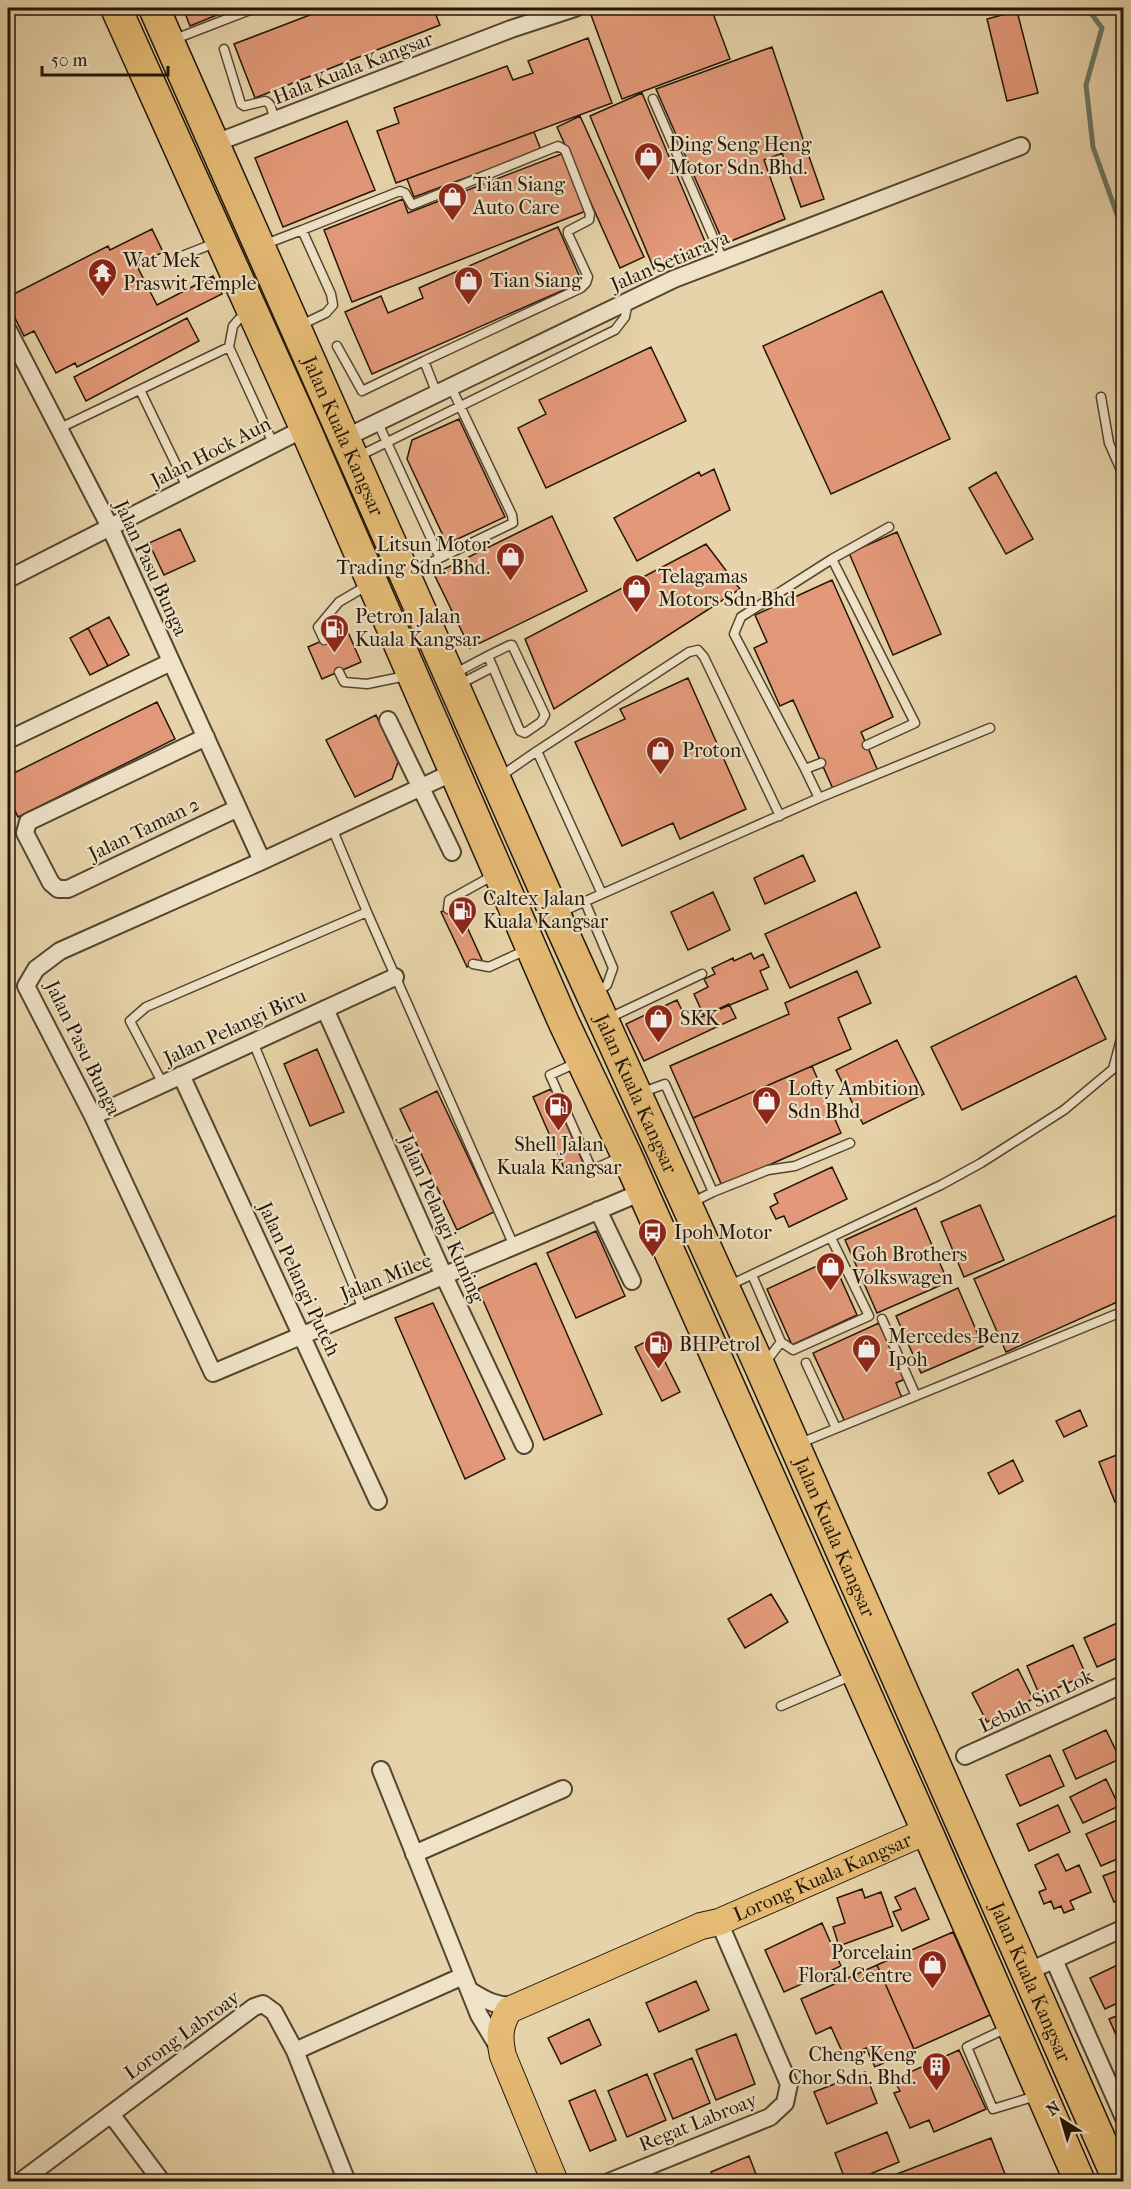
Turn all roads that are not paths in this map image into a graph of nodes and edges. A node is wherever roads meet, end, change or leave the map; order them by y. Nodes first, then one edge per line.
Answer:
1 (116, 8) edge
2 (154, 8) edge
3 (255, 8) edge
4 (575, 8) edge
5 (169, 42) junction
6 (224, 49) dead end
7 (653, 99) dead end
8 (274, 122) junction
9 (213, 144) junction
10 (1021, 146) dead end
11 (302, 230) junction
12 (221, 241) junction
13 (260, 246) junction
14 (182, 256) dead end
15 (723, 260) junction
16 (628, 301) junction
17 (253, 312) junction
18 (297, 328) junction
19 (8, 330) edge
20 (337, 346) dead end
21 (229, 347) junction
22 (423, 361) junction
23 (140, 390) junction
24 (444, 390) junction
25 (1101, 397) dead end
26 (460, 406) junction
27 (378, 423) junction
28 (304, 428) junction
29 (58, 429) junction
30 (386, 442) junction
31 (273, 443) junction
32 (350, 448) junction
33 (1124, 477) edge
34 (187, 488) junction
35 (110, 527) junction
36 (889, 527) dead end
37 (440, 558) junction
38 (832, 559) junction
39 (405, 574) junction
40 (8, 579) edge
41 (372, 582) junction
42 (324, 640) dead end
43 (488, 656) junction
44 (171, 662) junction
45 (493, 667) junction
46 (339, 672) dead end
47 (413, 675) junction
48 (452, 681) junction
49 (388, 720) dead end
50 (990, 728) dead end
51 (206, 737) junction
52 (8, 740) edge
53 (867, 745) dead end
54 (537, 751) junction
55 (821, 763) dead end
56 (805, 769) junction
57 (456, 771) junction
58 (495, 779) junction
59 (421, 787) junction
60 (819, 798) junction
61 (238, 808) junction
62 (780, 816) junction
63 (332, 828) junction
64 (452, 852) dead end
65 (262, 861) junction
66 (500, 872) junction
67 (1124, 881) edge
68 (602, 894) junction
69 (585, 902) junction
70 (448, 909) dead end
71 (367, 912) junction
72 (555, 914) junction
73 (1124, 934) edge
74 (532, 947) junction
75 (473, 964) dead end
76 (702, 974) dead end
77 (395, 977) junction
78 (597, 1008) junction
79 (325, 1009) junction
80 (1124, 1028) edge
81 (253, 1042) junction
82 (181, 1075) junction
83 (163, 1084) junction
84 (93, 1116) junction
85 (850, 1143) dead end
86 (642, 1192) junction
87 (700, 1199) junction
88 (598, 1210) junction
89 (831, 1238) junction
90 (514, 1246) junction
91 (752, 1275) junction
92 (444, 1276) junction
93 (632, 1281) dead end
94 (725, 1288) junction
95 (363, 1309) junction
96 (1124, 1311) edge
97 (882, 1319) dead end
98 (302, 1335) junction
99 (781, 1342) junction
100 (806, 1363) dead end
101 (761, 1369) junction
102 (213, 1373) joint
103 (916, 1396) junction
104 (836, 1428) junction
105 (524, 1445) dead end
106 (795, 1445) junction
107 (378, 1501) dead end
108 (856, 1673) junction
109 (1123, 1687) edge
110 (907, 1699) junction
111 (781, 1706) dead end
112 (965, 1756) dead end
113 (381, 1770) dead end
114 (563, 1790) dead end
115 (927, 1831) junction
116 (414, 1854) junction
117 (1004, 1919) junction
118 (719, 1922) junction
119 (1124, 1928) edge
120 (1054, 1960) junction
121 (1027, 1972) junction
122 (466, 1983) junction
123 (523, 2004) junction
124 (1012, 2025) junction
125 (296, 2051) junction
126 (503, 2056) junction
127 (1042, 2094) junction
128 (111, 2114) junction
129 (1124, 2118) edge
130 (20, 2181) edge
131 (162, 2181) edge
132 (347, 2181) edge
133 (555, 2181) edge
134 (565, 2181) edge
135 (609, 2181) edge
136 (1080, 2181) edge
137 (1119, 2181) edge

1 - 12 highway, Jalan Kuala Kangsar
2 - 5 highway, Jalan Kuala Kangsar
3 - 5 lane
4 - 8 street, Hala Kuala Kangsar
5 - 9 highway, Jalan Kuala Kangsar
6 - 8 lane
7 - 15 lane
8 - 9 street, Hala Kuala Kangsar
9 - 13 highway, Jalan Kuala Kangsar
10 - 15 street, Jalan Setiaraya
11 - 13 lane
11 - 18 lane
11 - 22 lane
12 - 14 lane
12 - 17 highway, Jalan Kuala Kangsar
13 - 18 highway, Jalan Kuala Kangsar
15 - 16 street, Jalan Setiaraya
16 - 24 street, Jalan Setiaraya
16 - 26 lane
17 - 21 lane
17 - 28 highway, Jalan Kuala Kangsar
18 - 32 highway, Jalan Kuala Kangsar
19 - 29 street, Jalan Pasu Bunga
20 - 22 lane
21 - 23 lane
21 - 31 lane
22 - 24 lane
23 - 29 lane
23 - 34 lane
24 - 26 lane
24 - 27 street, Jalan Setiaraya
25 - 33 lane
26 - 30 lane
26 - 37 lane
27 - 30 lane
27 - 32 street, Jalan Setiaraya
28 - 31 street, Jalan Hock Aun
28 - 41 highway, Jalan Kuala Kangsar
29 - 35 street, Jalan Pasu Bunga
30 - 32 lane
30 - 37 lane
31 - 34 street, Jalan Hock Aun
32 - 39 highway, Jalan Kuala Kangsar
34 - 35 street, Jalan Hock Aun
35 - 40 street, Jalan Hock Aun
35 - 44 street, Jalan Pasu Bunga
36 - 38 lane
37 - 39 lane
38 - 53 lane
38 - 56 lane
39 - 48 highway, Jalan Kuala Kangsar
41 - 42 lane
41 - 47 highway, Jalan Kuala Kangsar
43 - 45 lane
43 - 45 lane
43 - 48 lane
44 - 51 street, Jalan Pasu Bunga
44 - 52 street
45 - 48 lane
46 - 47 lane
47 - 57 highway, Jalan Kuala Kangsar
48 - 58 highway, Jalan Kuala Kangsar
49 - 59 street
50 - 60 lane
51 - 61 street, Jalan Pasu Bunga
51 - 61 street, Jalan Taman 2
54 - 58 lane
54 - 62 lane
54 - 68 lane
55 - 56 lane
56 - 60 lane
57 - 59 street, Jalan Pasu Bunga
57 - 66 highway, Jalan Kuala Kangsar
58 - 72 highway, Jalan Kuala Kangsar
59 - 63 street, Jalan Pasu Bunga
59 - 64 street
60 - 62 lane
61 - 65 street, Jalan Pasu Bunga
62 - 68 lane
63 - 65 street, Jalan Pasu Bunga
63 - 71 lane
65 - 84 street, Jalan Pasu Bunga
66 - 70 lane
66 - 74 highway, Jalan Kuala Kangsar
67 - 73 lane
68 - 69 lane
69 - 72 lane
69 - 78 lane
71 - 77 lane
71 - 83 lane
72 - 78 highway, Jalan Kuala Kangsar
74 - 75 lane
74 - 86 highway, Jalan Kuala Kangsar
76 - 78 lane
77 - 79 street, Jalan Pelangi Biru
77 - 90 lane
78 - 87 highway, Jalan Kuala Kangsar
79 - 81 street, Jalan Pelangi Biru
79 - 92 street, Jalan Pelangi Kuning
80 - 89 lane
81 - 82 street, Jalan Pelangi Biru
81 - 95 lane
82 - 83 street, Jalan Pelangi Biru
82 - 98 street, Jalan Pelangi Puteh
83 - 84 street, Jalan Pelangi Biru
84 - 102 street, Jalan Pasu Bunga
85 - 87 lane
86 - 88 street, Jalan Milee
86 - 108 highway, Jalan Kuala Kangsar
87 - 94 highway, Jalan Kuala Kangsar
88 - 90 street, Jalan Milee
88 - 93 street
89 - 91 lane
89 - 99 lane
90 - 92 street, Jalan Milee
91 - 94 lane
91 - 99 lane
92 - 95 street, Jalan Milee
92 - 105 street, Jalan Pelangi Kuning
94 - 101 highway, Jalan Kuala Kangsar
95 - 98 street, Jalan Milee
96 - 103 lane
97 - 103 lane
98 - 102 street, Jalan Milee
98 - 107 street, Jalan Pelangi Puteh
99 - 101 lane
100 - 104 lane
101 - 106 highway, Jalan Kuala Kangsar
103 - 104 lane
104 - 106 lane
106 - 110 highway, Jalan Kuala Kangsar
108 - 111 lane
108 - 115 highway, Jalan Kuala Kangsar
109 - 112 street, Lebuh Sin Lok
110 - 115 highway
110 - 117 highway, Jalan Kuala Kangsar
113 - 116 street
114 - 116 street
115 - 117 highway
115 - 118 main road, Lorong Kuala Kangsar
115 - 124 highway, Jalan Kuala Kangsar
116 - 122 street
117 - 121 highway, Jalan Kuala Kangsar
118 - 123 main road, Lorong Kuala Kangsar
118 - 134 main road, Lorong Kuala Kangsar
118 - 135 street, Regat Labroay
119 - 120 street
120 - 121 street
120 - 129 street
121 - 137 highway, Jalan Kuala Kangsar
122 - 123 street
122 - 125 street
122 - 126 street
123 - 126 main road, Lorong Kuala Kangsar
124 - 127 highway, Jalan Kuala Kangsar
124 - 127 lane
125 - 128 street, Lorong Labroay
125 - 132 street
126 - 133 main road
127 - 136 highway, Jalan Kuala Kangsar
128 - 130 street, Lorong Labroay
128 - 131 street

